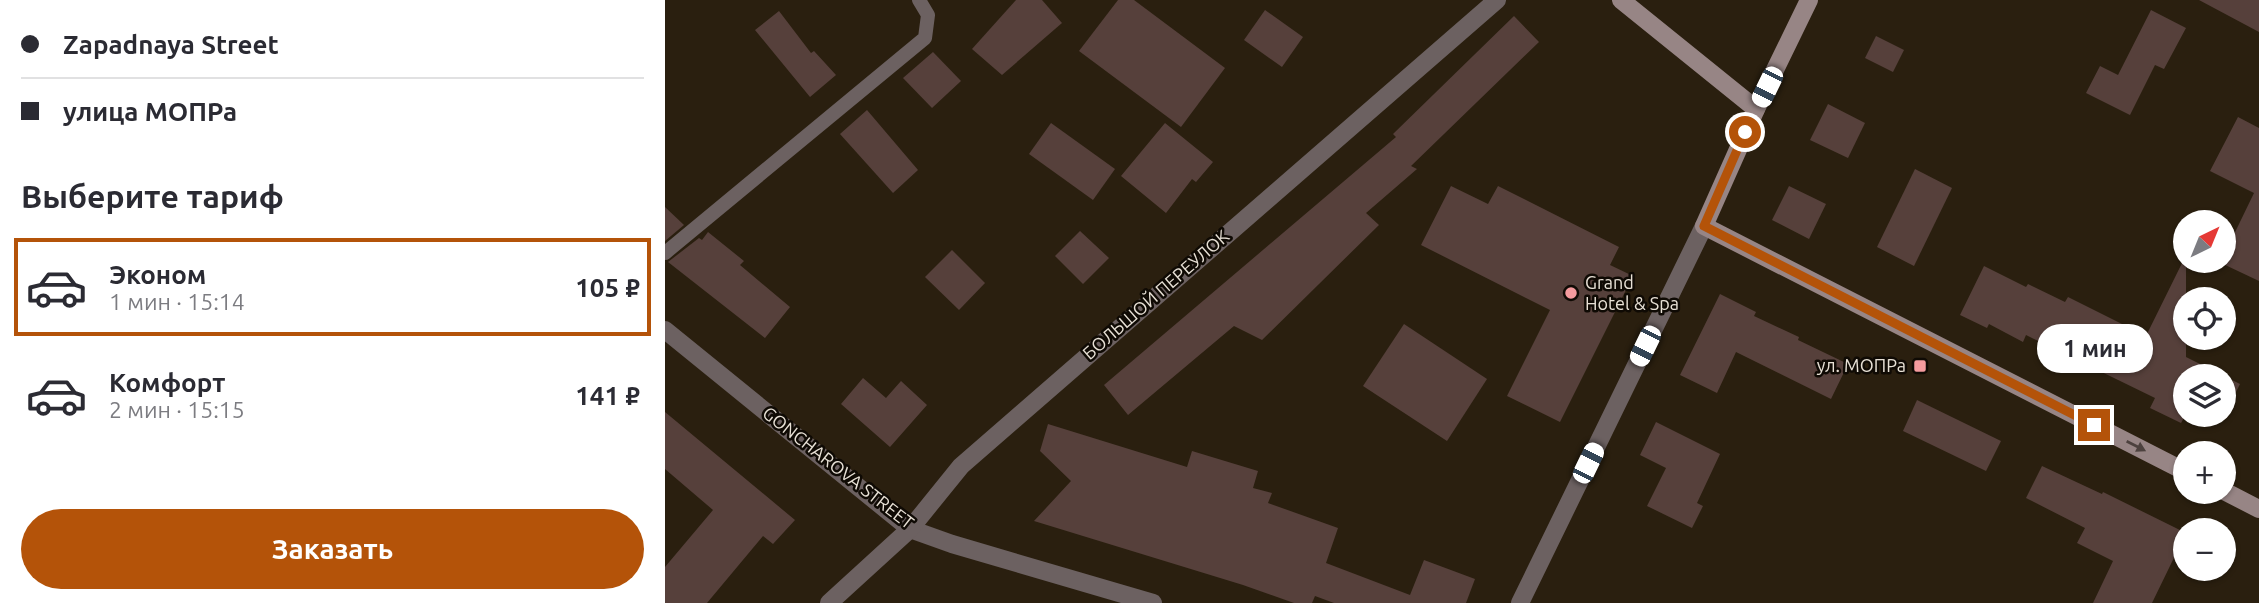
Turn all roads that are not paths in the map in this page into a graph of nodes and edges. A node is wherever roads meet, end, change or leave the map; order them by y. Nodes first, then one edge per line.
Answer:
1 (919, 0) edge
2 (1497, 0) edge
3 (1621, 0) edge
4 (1809, 0) edge
5 (1756, 109) junction
6 (1704, 226) junction
7 (665, 253) edge
8 (665, 330) edge
9 (2173, 464) edge
10 (2236, 497) edge
11 (2259, 509) edge
12 (910, 529) junction
13 (828, 603) edge
14 (1153, 603) edge
15 (1520, 603) edge

1 - 7 lane
2 - 12 street, БОЛЬШОЙ ПЕРЕУЛОК
3 - 5 main road
4 - 5 main road
5 - 6 main road
6 -> 9 main road
6 - 15 street
8 - 12 street, GONCHAROVA STREET
10 - 11 main road
12 - 13 street, БОЛЬШОЙ ПЕРЕУЛОК
12 - 14 street, GONCHAROVA STREET

